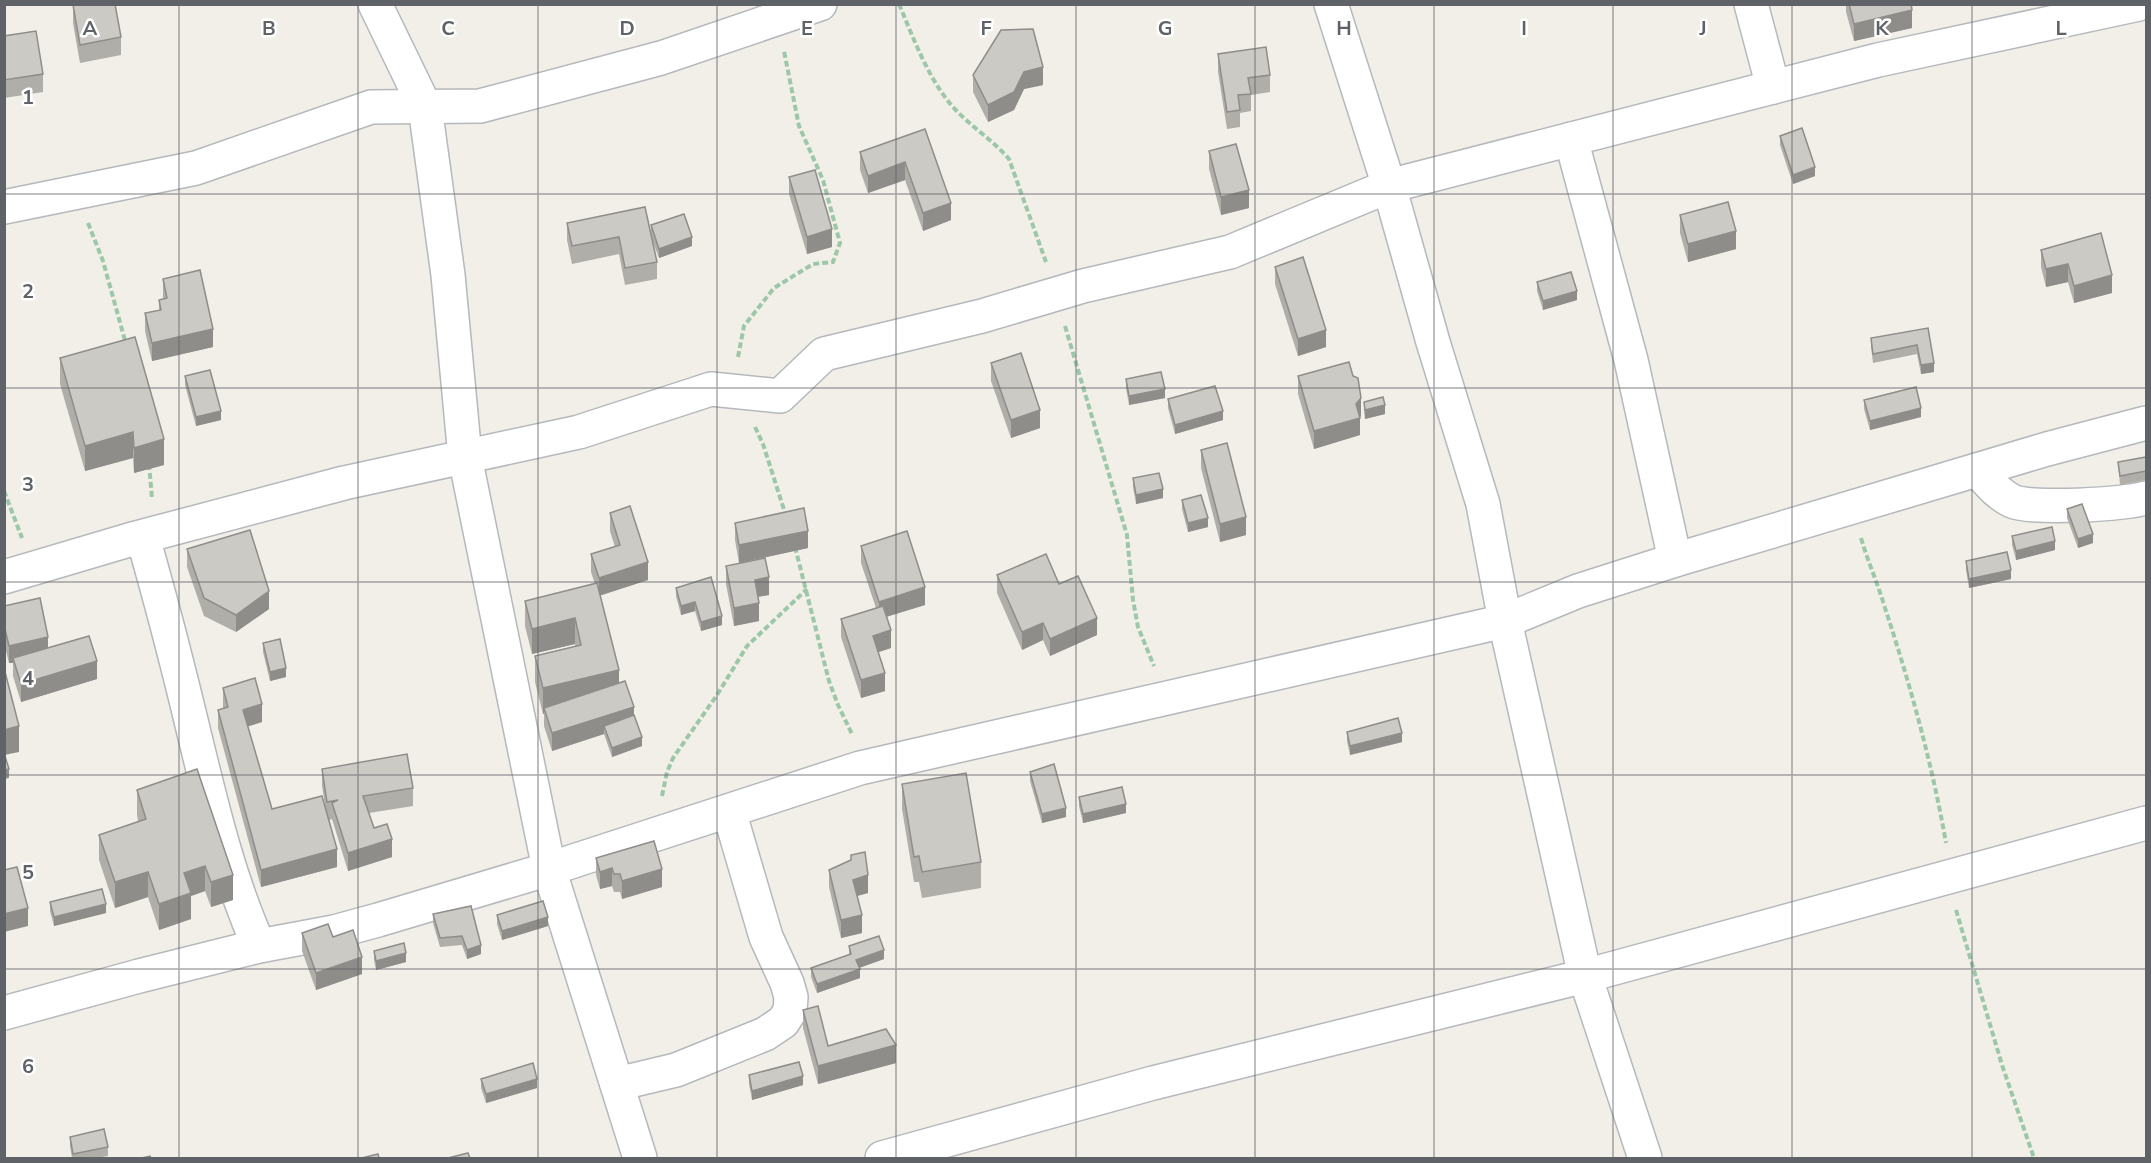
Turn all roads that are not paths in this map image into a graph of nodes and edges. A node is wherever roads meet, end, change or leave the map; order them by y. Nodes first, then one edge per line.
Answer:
1 (375, 4) edge
2 (820, 4) edge
3 (1331, 4) edge
4 (1751, 4) edge
5 (2139, 4) edge
6 (1773, 87) junction
7 (426, 107) junction
8 (1571, 139) junction
9 (1389, 186) junction
10 (4, 207) edge
11 (2146, 423) edge
12 (465, 457) junction
13 (1977, 470) junction
14 (2146, 498) edge
15 (143, 538) junction
16 (1675, 560) junction
17 (19, 573) edge
18 (1505, 621) junction
19 (729, 811) junction
20 (2146, 823) edge
21 (549, 870) junction
22 (259, 946) junction
23 (1585, 976) junction
24 (4, 1013) edge
25 (616, 1084) junction
26 (640, 1158) edge
27 (882, 1158) edge
28 (1645, 1158) edge

1 - 7 street
2 - 7 street
3 - 9 street
4 - 6 street
5 - 6 street
6 - 8 street
7 - 10 street
7 - 12 street
8 - 9 street
8 - 16 street
9 - 12 street
9 - 18 street
11 - 13 street
12 - 15 street
12 - 21 street
13 - 14 street
13 - 16 street
15 - 17 street
15 - 22 street
16 - 18 street
18 - 19 street
18 - 23 street
19 - 21 street
19 - 25 street
20 - 23 street
21 - 22 street
21 - 25 street
22 - 24 street
23 - 27 street
23 - 28 street
25 - 26 street

